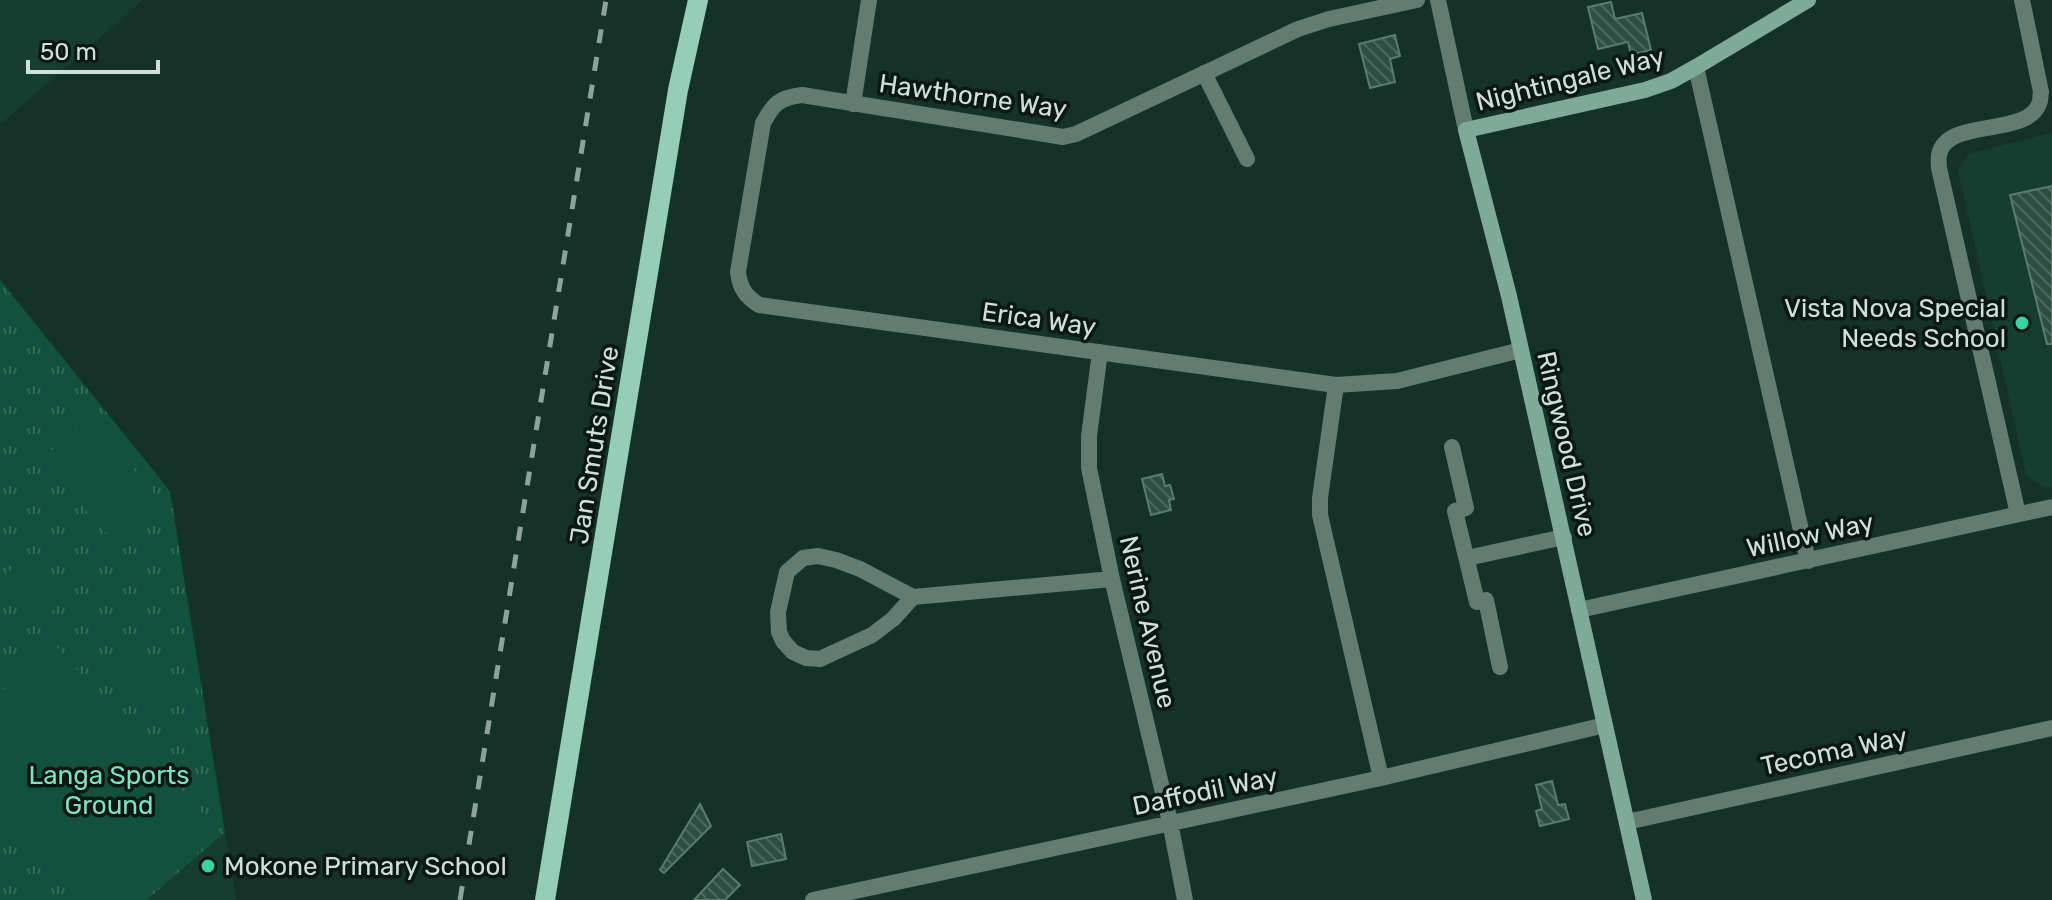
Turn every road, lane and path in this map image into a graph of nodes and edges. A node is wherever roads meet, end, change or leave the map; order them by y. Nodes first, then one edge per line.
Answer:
1 (698, 0) edge
2 (869, 0) edge
3 (1417, 0) edge
4 (1438, 0) edge
5 (1808, 0) edge
6 (2022, 0) edge
7 (1696, 67) junction
8 (1204, 73) junction
9 (2046, 103) edge
10 (853, 104) junction
11 (773, 105) joint
12 (1466, 130) junction
13 (1247, 159) dead end
14 (1521, 350) junction
15 (1100, 352) junction
16 (1336, 385) junction
17 (1452, 447) dead end
18 (2052, 507) edge
19 (2018, 514) junction
20 (1564, 537) junction
21 (1467, 558) junction
22 (1808, 561) junction
23 (1112, 579) junction
24 (913, 597) junction
25 (1579, 610) junction
26 (1500, 667) dead end
27 (1605, 725) junction
28 (2052, 728) edge
29 (1381, 778) junction
30 (1170, 822) junction
31 (1627, 822) junction
32 (545, 900) edge
33 (813, 900) edge
34 (1185, 900) edge
35 (1644, 900) edge

1 - 32 main road, Jan Smuts Drive
2 - 10 street
3 - 8 street, Hawthorne Way
4 - 12 street, Ringwood Drive
5 - 7 street, Nightingale Way
6 - 9 street
7 - 12 street, Nightingale Way
7 - 22 street
8 - 10 street, Hawthorne Way
8 - 13 street
9 - 19 street
10 - 11 street, Hawthorne Way
11 - 15 street, Erica Way
12 - 14 street, Ringwood Drive
14 - 16 street, Erica Way
14 - 20 street, Ringwood Drive
15 - 16 street, Erica Way
15 - 23 street, Nerine Avenue
16 - 29 street
17 - 21 street
18 - 19 street, Willow Way
19 - 22 street, Willow Way
20 - 21 street
20 - 25 street, Ringwood Drive
21 - 26 street
22 - 25 street, Willow Way
23 - 24 street
23 - 30 street, Nerine Avenue
24 - 24 street
25 - 27 street, Ringwood Drive
27 - 29 street, Daffodil Way
27 - 31 street, Ringwood Drive
28 - 31 street, Tecoma Way
29 - 30 street, Daffodil Way
30 - 33 street, Daffodil Way
30 - 34 street, Nerine Avenue
31 - 35 street, Ringwood Drive

